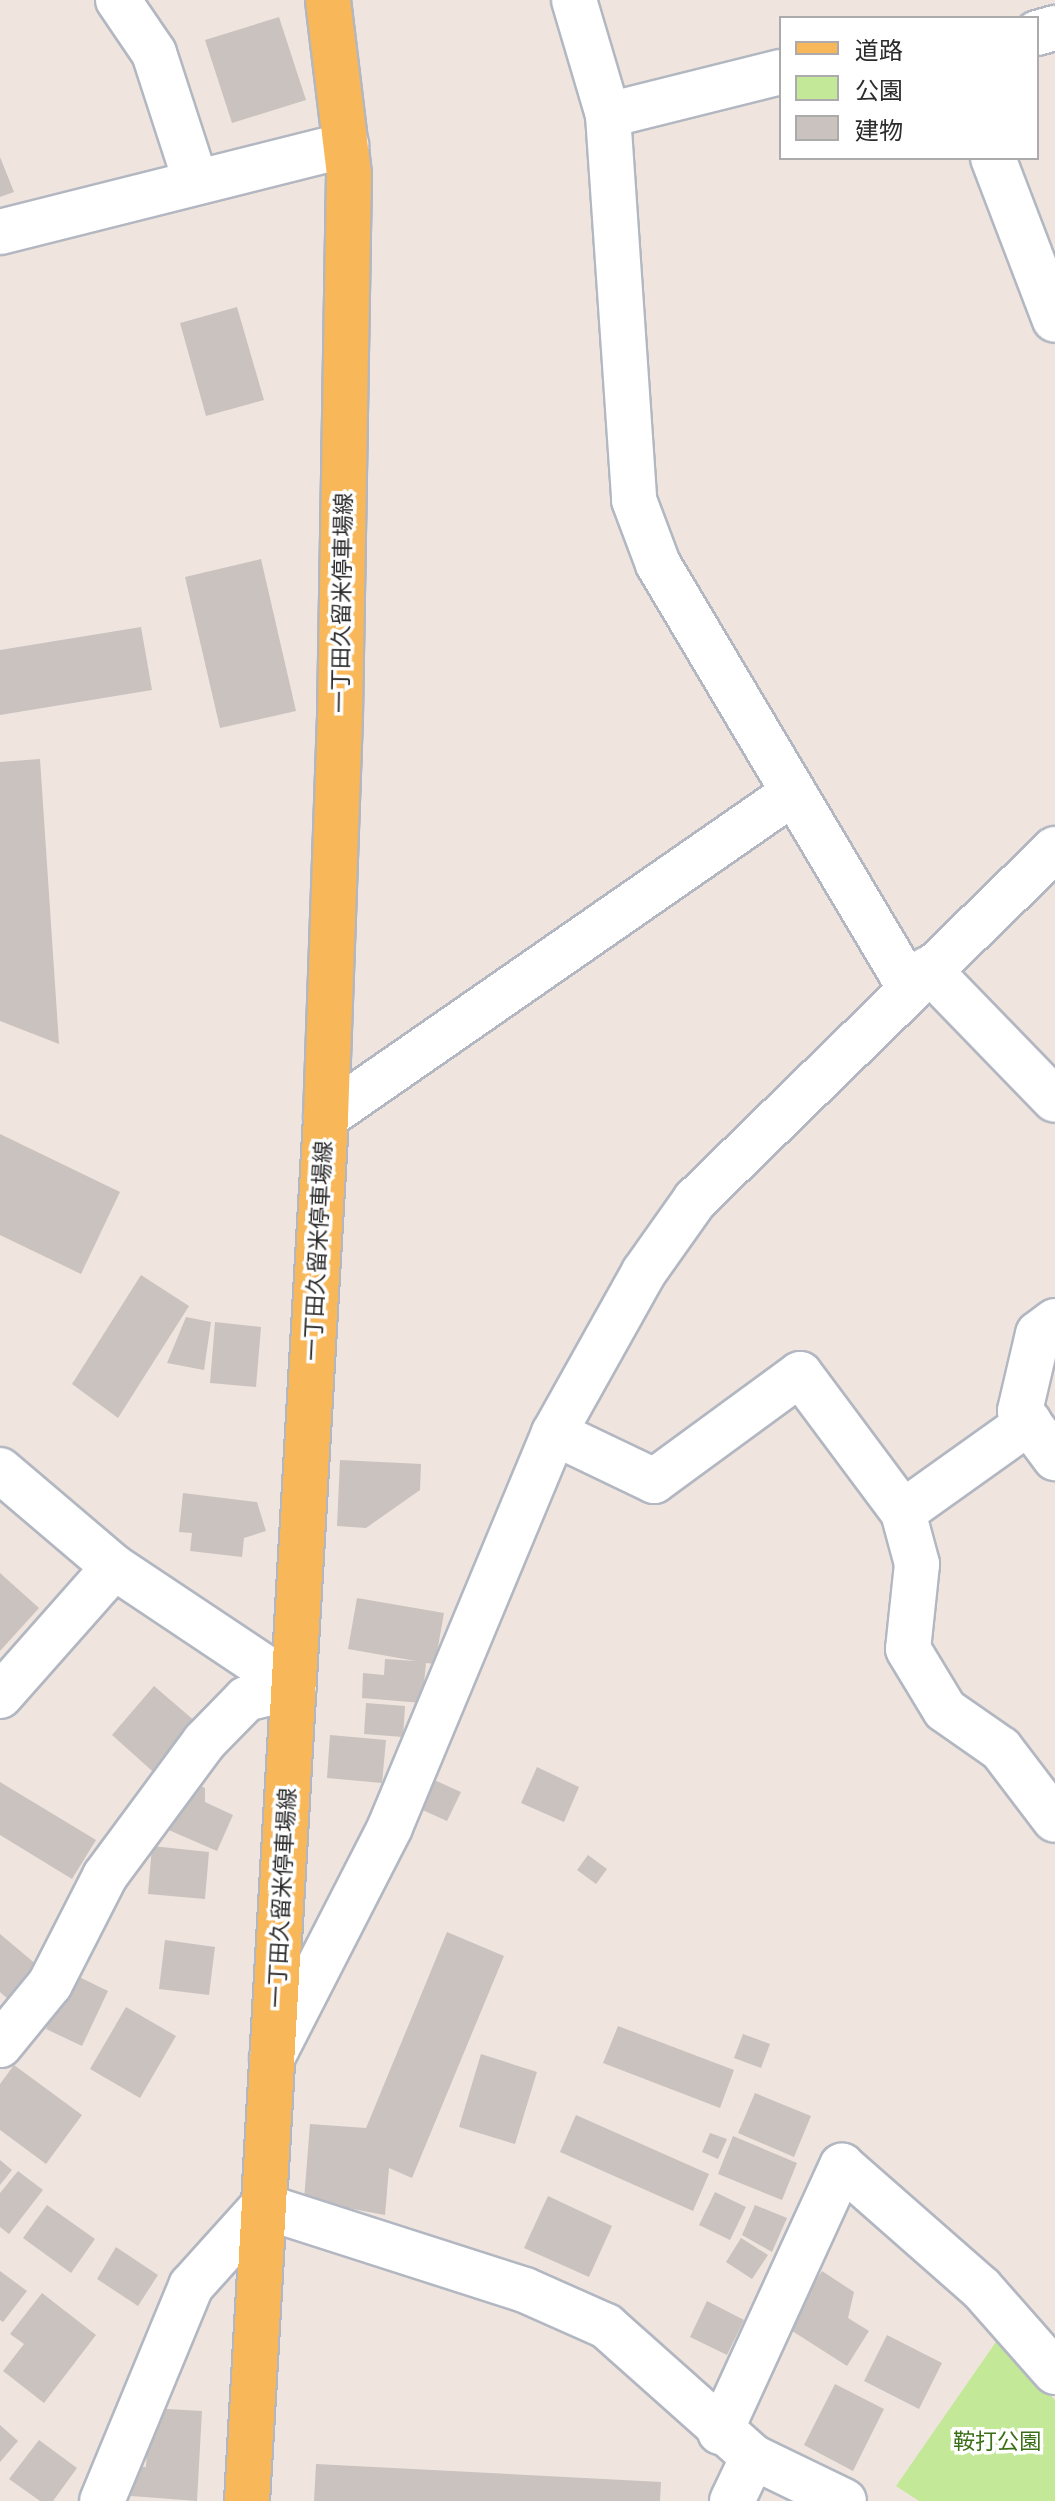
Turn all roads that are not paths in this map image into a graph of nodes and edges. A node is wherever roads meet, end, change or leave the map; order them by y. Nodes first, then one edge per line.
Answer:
1 (118, 0) edge
2 (328, 0) edge
3 (574, 0) edge
4 (779, 72) edge
5 (608, 115) junction
6 (346, 145) junction
7 (994, 160) edge
8 (196, 182) junction
9 (0, 232) edge
10 (1055, 320) edge
11 (790, 795) junction
12 (1055, 849) edge
13 (918, 977) junction
14 (1055, 1100) edge
15 (326, 1117) junction
16 (1055, 1321) edge
17 (1029, 1422) junction
18 (554, 1433) junction
19 (1055, 1458) edge
20 (0, 1470) edge
21 (903, 1512) junction
22 (114, 1567) junction
23 (294, 1687) junction
24 (0, 1696) edge
25 (1055, 1820) edge
26 (0, 2045) edge
27 (272, 2058) junction
28 (263, 2206) junction
29 (1055, 2372) edge
30 (737, 2444) junction
31 (102, 2501) edge
32 (247, 2501) edge
33 (732, 2501) edge
34 (844, 2501) edge

1 - 8 street
2 - 6 main road, 一丁田久留米停車場線
3 - 5 street
4 - 5 street
5 - 11 street
6 - 8 street
6 - 15 main road, 一丁田久留米停車場線
7 - 10 street
8 - 9 street
11 - 13 street
11 - 15 street
12 - 13 street
13 - 14 street
13 - 18 street
15 - 23 main road, 一丁田久留米停車場線
16 - 17 street
17 - 19 street
17 - 21 street
18 - 21 street
18 - 27 street
20 - 22 street
21 - 25 street
22 - 23 street
22 - 24 street
23 - 26 street
23 - 27 main road, 一丁田久留米停車場線
27 - 28 main road, 一丁田久留米停車場線
28 - 30 street
28 - 31 street
28 - 32 main road, 一丁田久留米停車場線
29 - 30 street
30 - 33 street
30 - 34 street

